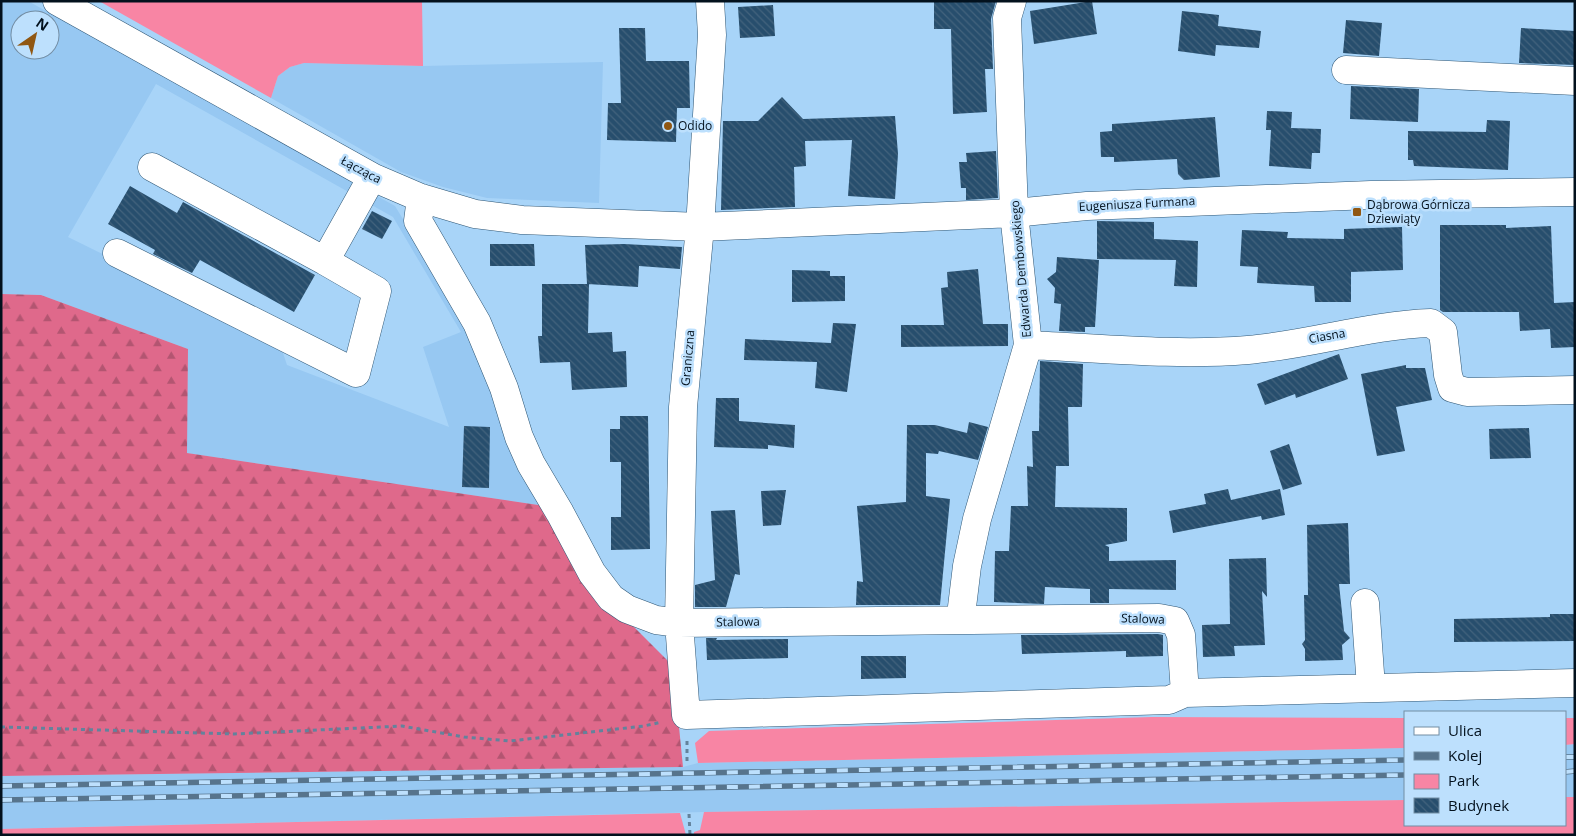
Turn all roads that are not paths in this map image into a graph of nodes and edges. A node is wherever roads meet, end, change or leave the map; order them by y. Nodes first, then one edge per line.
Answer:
1 (57, 1) edge
2 (710, 1) edge
3 (1012, 1) edge
4 (1346, 70) dead end
5 (1575, 81) edge
6 (152, 167) dead end
7 (372, 177) junction
8 (1575, 192) edge
9 (421, 198) junction
10 (1014, 213) junction
11 (700, 227) junction
12 (117, 253) dead end
13 (325, 261) junction
14 (1028, 345) junction
15 (1575, 390) edge
16 (1366, 603) dead end
17 (963, 620) junction
18 (679, 623) junction
19 (1575, 683) edge
20 (1371, 687) junction
21 (1185, 693) junction

1 - 7 street, Łącząca
2 - 11 street, Graniczna
3 - 10 street, Edwarda Dembowskiego
4 - 5 street
6 - 13 street
7 - 9 street, Łącząca
7 - 13 street
8 - 10 street, Eugeniusza Furmana
9 - 11 street, Łącząca
9 - 18 street, Stalowa
10 - 11 street, Eugeniusza Furmana
10 - 14 street, Edwarda Dembowskiego
11 - 18 street, Graniczna
12 - 13 street
14 - 15 street, Ciasna
14 - 17 street, Edwarda Dembowskiego
16 - 20 street
17 - 18 street, Stalowa
17 - 21 street, Stalowa
18 - 21 street, Graniczna
19 - 20 street
20 - 21 street

